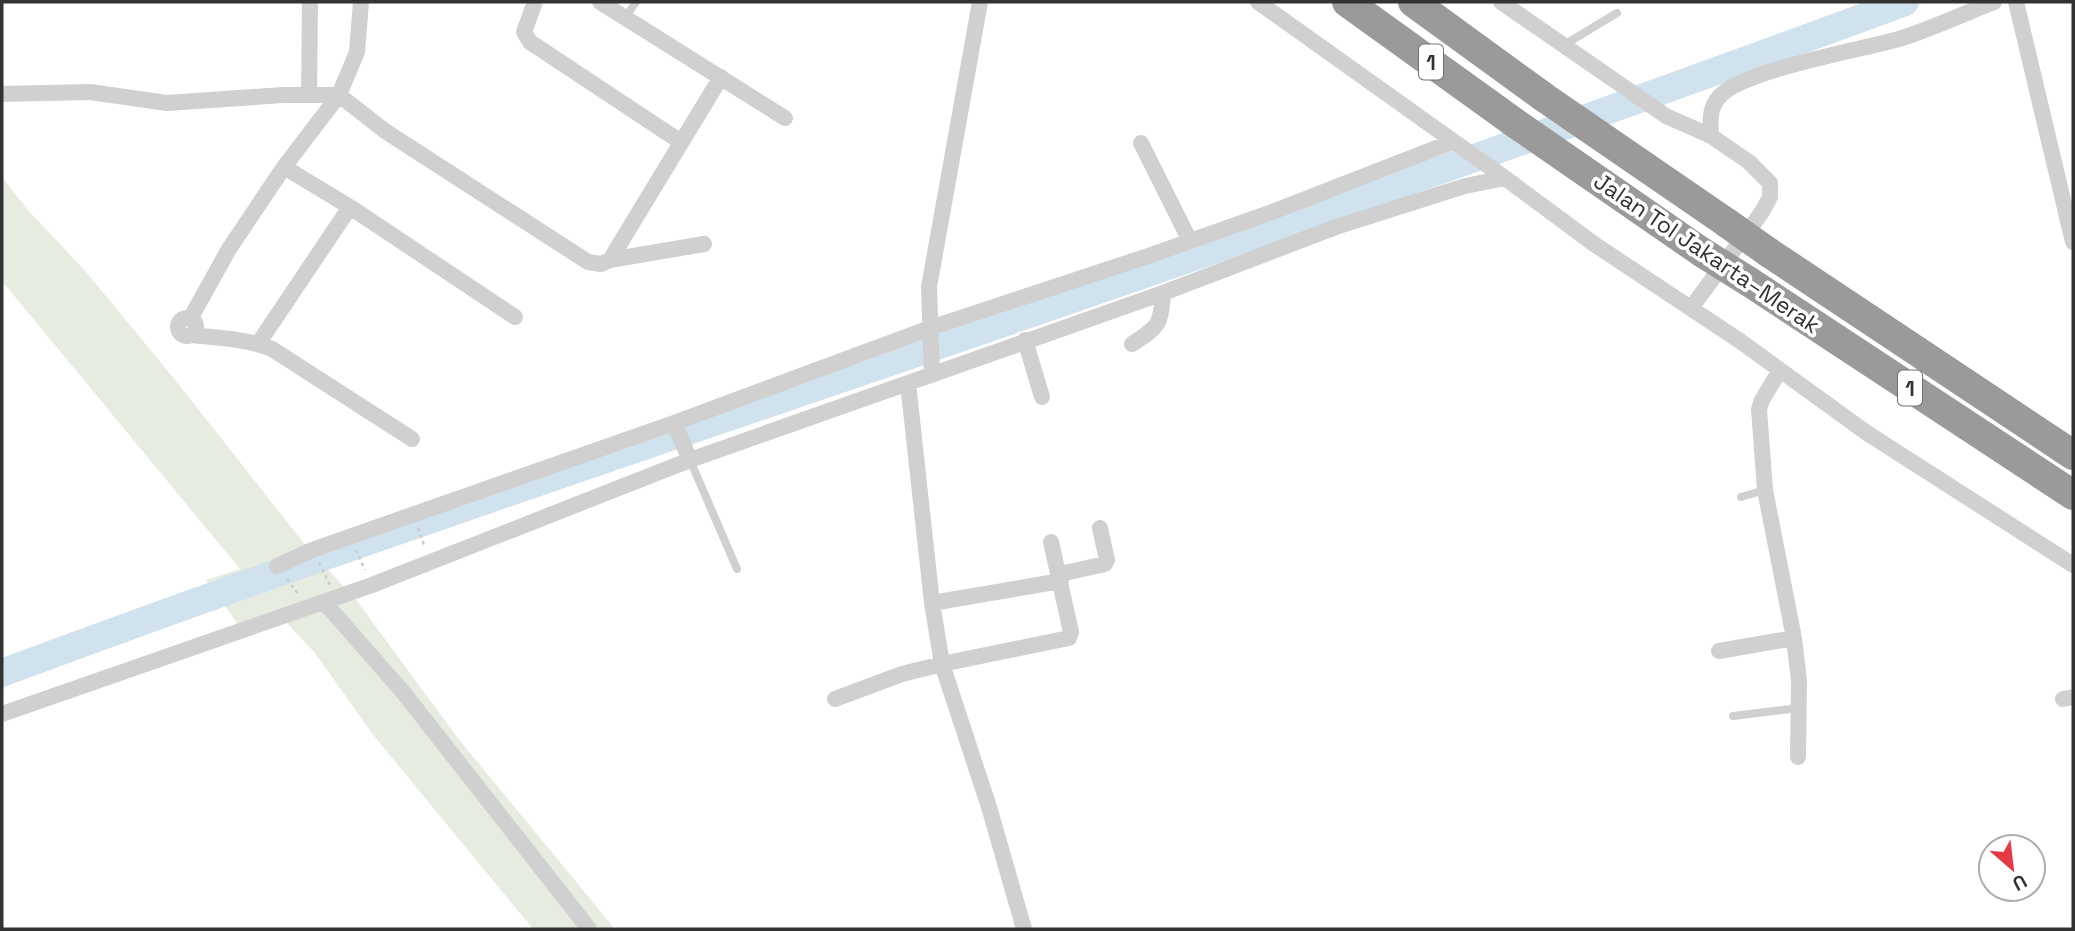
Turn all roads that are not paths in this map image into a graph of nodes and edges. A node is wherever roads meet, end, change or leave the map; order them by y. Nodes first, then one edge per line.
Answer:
1 (310, 2) edge
2 (361, 2) edge
3 (535, 2) edge
4 (600, 2) edge
5 (636, 2) edge
6 (980, 2) edge
7 (1258, 2) edge
8 (1347, 2) edge
9 (1413, 2) edge
10 (1501, 2) edge
11 (1994, 2) edge
12 (2016, 2) edge
13 (1617, 13) dead end
14 (625, 18) junction
15 (1564, 45) junction
16 (720, 77) junction
17 (2, 94) edge
18 (310, 95) junction
19 (340, 95) junction
20 (785, 118) dead end
21 (1711, 136) junction
22 (681, 142) junction
23 (1142, 143) dead end
24 (1459, 146) junction
25 (284, 167) junction
26 (1500, 174) junction
27 (349, 207) junction
28 (1191, 241) junction
29 (2073, 242) edge
30 (704, 244) dead end
31 (610, 260) junction
32 (1163, 293) junction
33 (1691, 308) junction
34 (516, 317) dead end
35 (930, 328) junction
36 (1025, 340) junction
37 (258, 344) junction
38 (1132, 344) dead end
39 (1780, 370) junction
40 (932, 372) junction
41 (908, 383) junction
42 (1042, 397) dead end
43 (676, 427) junction
44 (412, 439) dead end
45 (2073, 455) edge
46 (688, 456) junction
47 (1765, 490) junction
48 (2073, 495) edge
49 (1741, 497) dead end
50 (1100, 528) dead end
51 (1051, 542) dead end
52 (2073, 565) edge
53 (279, 568) road end
54 (737, 569) dead end
55 (1060, 577) junction
56 (328, 595) junction
57 (932, 603) junction
58 (1794, 638) junction
59 (1719, 651) dead end
60 (942, 664) junction
61 (835, 699) dead end
62 (1799, 708) junction
63 (2, 714) edge
64 (1733, 716) dead end
65 (1798, 757) dead end
66 (589, 929) edge
67 (1024, 929) edge

1 - 18 street
2 - 19 street
3 - 22 street
4 - 14 street
5 - 14 lane
6 - 35 street
7 - 24 street
8 - 48 highway, Jalan Tol Jakarta–Merak / 1, bridge
9 - 45 highway, Jalan Tol Jakarta–Merak / 1, bridge
10 - 15 street
11 - 21 street
12 - 29 street
13 - 15 lane
14 - 16 street
15 - 21 street
16 - 20 street
16 - 22 street
17 - 18 street
18 - 19 street
19 - 25 street
19 - 31 street
21 - 33 street
22 - 31 street
23 - 28 street
24 - 26 street
24 - 28 street
25 - 27 street
25 - 37 street
26 - 32 street
26 - 33 street
27 - 34 street
27 - 37 street
28 - 35 street
30 - 31 street
32 - 36 street
32 - 38 street
33 - 39 street
35 - 40 street
35 - 43 street
36 - 40 street
36 - 42 street
37 - 44 street
39 - 47 street
39 - 52 street
40 - 41 street
41 - 46 street
41 - 57 street
43 - 46 street
43 - 53 street
46 - 54 lane
46 - 56 street
47 - 49 lane
47 - 58 street
50 - 55 street
51 - 55 street
55 - 57 street
55 - 60 street
56 - 63 street
56 - 66 street
57 - 60 street
58 - 59 street
58 - 62 street
60 - 61 street
60 - 67 street
62 - 64 lane
62 - 65 street

